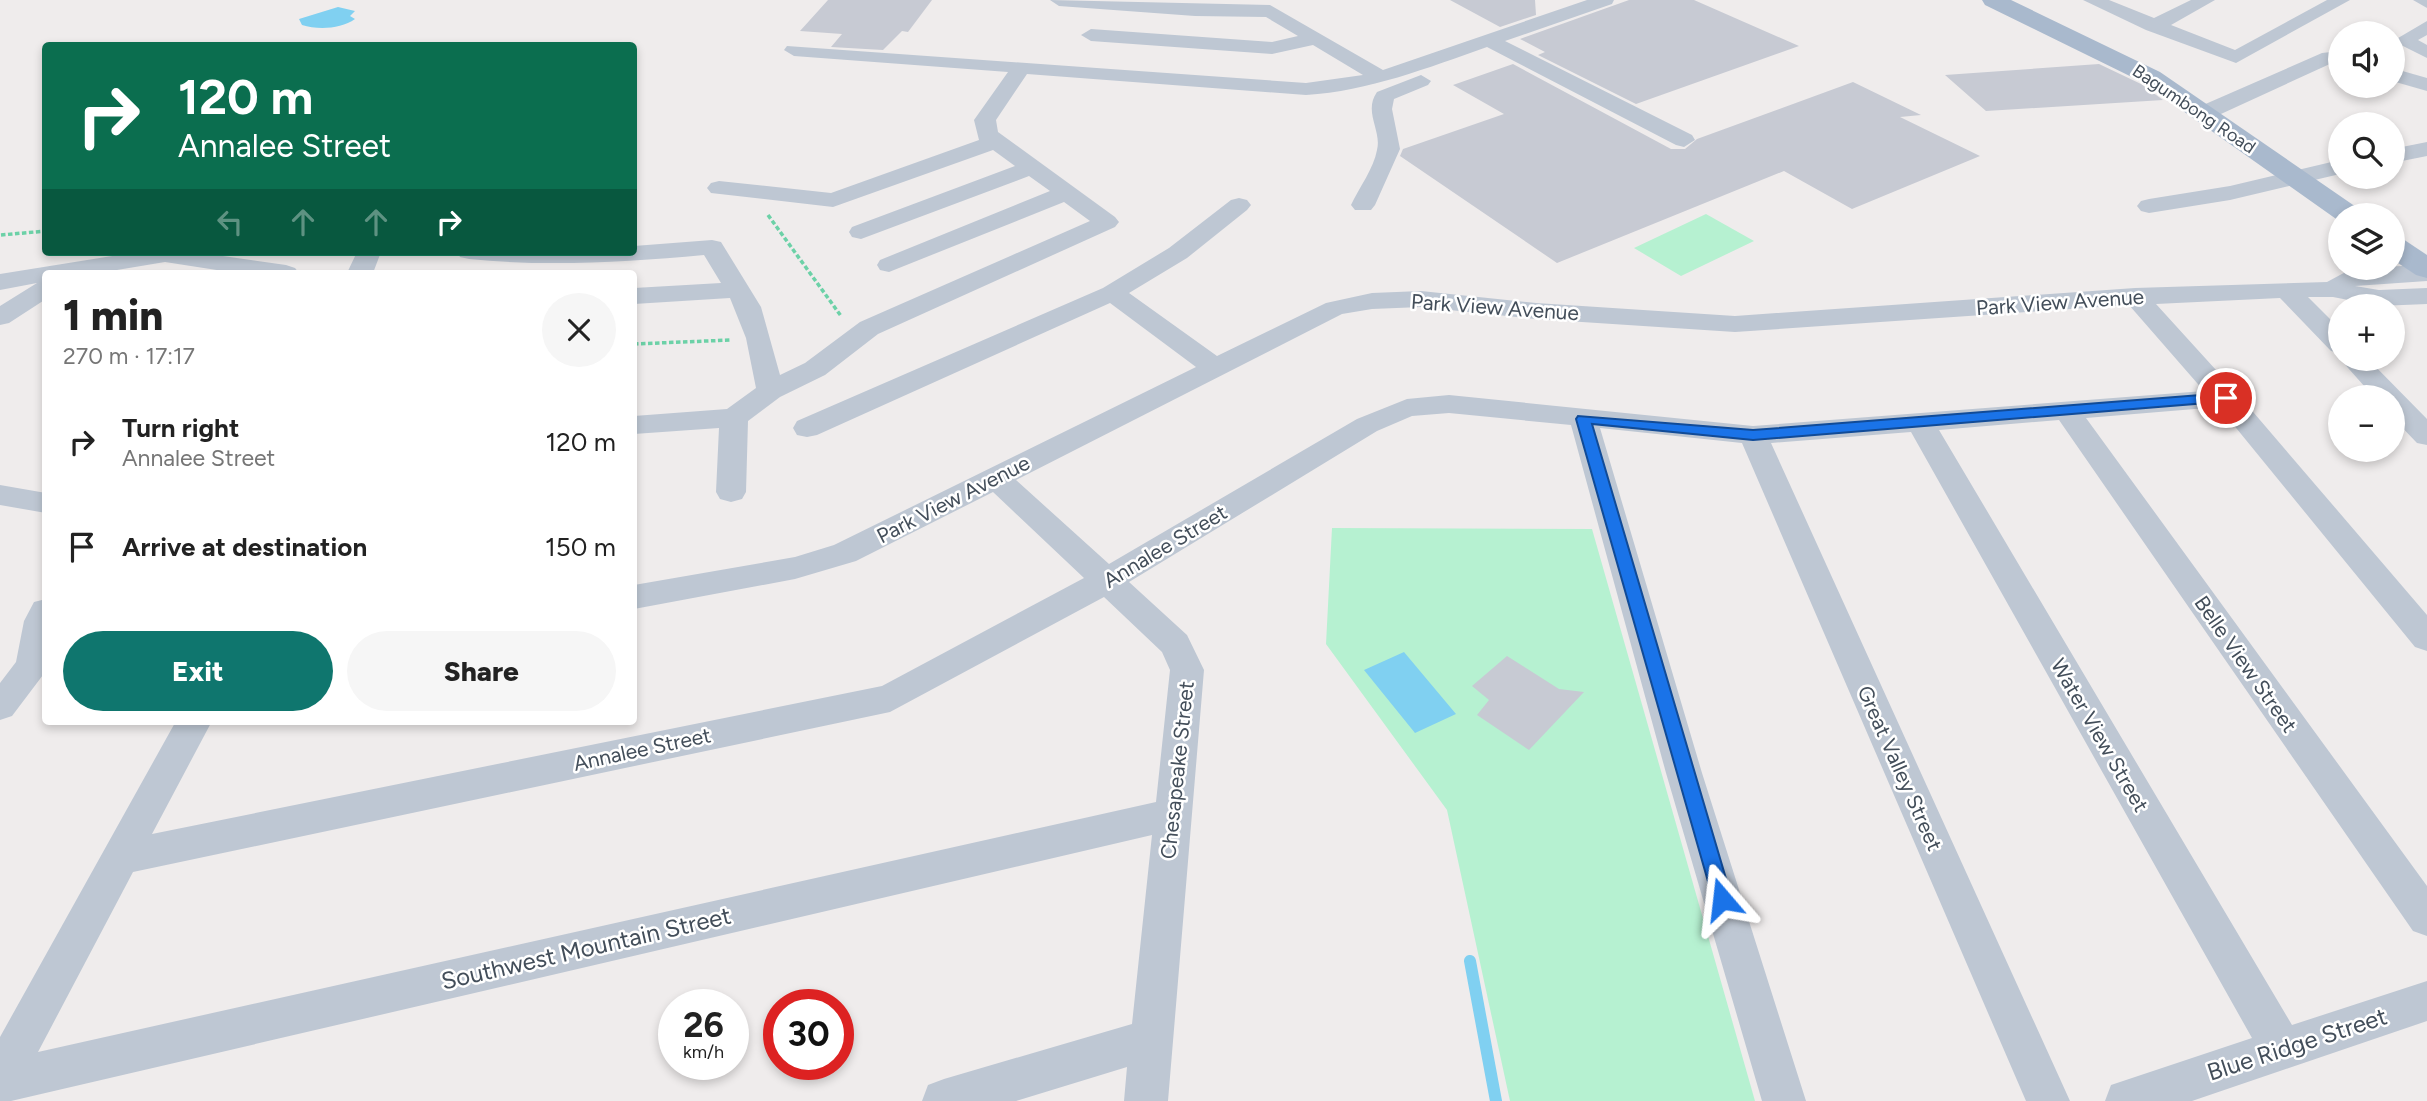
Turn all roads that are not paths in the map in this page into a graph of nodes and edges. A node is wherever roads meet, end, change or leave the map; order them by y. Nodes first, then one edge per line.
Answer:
1 (1059, 0) edge
2 (1605, 0) edge
3 (1993, 0) edge
4 (2092, 0) edge
5 (2206, 0) edge
6 (2341, 0) edge
7 (2422, 0) edge
8 (1105, 2) edge
9 (2427, 2) edge
10 (1193, 5) edge
11 (1267, 5) edge
12 (2153, 26) junction
13 (2427, 27) edge
14 (1091, 35) junction
15 (1316, 38) junction
16 (1488, 40) junction
17 (794, 50) dead end
18 (2427, 52) edge
19 (1513, 53) junction
20 (2328, 57) edge
21 (1022, 67) junction
22 (1071, 71) junction
23 (1381, 77) junction
24 (2405, 78) edge
25 (2427, 85) edge
26 (2203, 114) junction
27 (1684, 140) dead end
28 (993, 142) junction
29 (2427, 149) edge
30 (2405, 153) edge
31 (1030, 168) junction
32 (2328, 169) edge
33 (2293, 176) junction
34 (719, 188) dead end
35 (1066, 193) junction
36 (833, 200) junction
37 (2332, 203) edge
38 (1239, 205) dead end
39 (1363, 205) dead end
40 (2149, 206) dead end
41 (861, 232) junction
42 (637, 252) edge
43 (2405, 255) edge
44 (156, 256) edge
45 (172, 256) edge
46 (506, 256) edge
47 (584, 256) edge
48 (888, 265) junction
49 (86, 270) edge
50 (266, 270) edge
51 (2427, 271) edge
52 (0, 282) edge
53 (42, 283) edge
54 (42, 287) edge
55 (2333, 289) junction
56 (738, 290) junction
57 (2287, 290) junction
58 (1112, 293) junction
59 (637, 296) edge
60 (2135, 296) junction
61 (2427, 296) edge
62 (923, 304) junction
63 (0, 317) edge
64 (2328, 333) edge
65 (1217, 369) junction
66 (2364, 371) edge
67 (2378, 385) edge
68 (769, 391) junction
69 (2226, 398) junction
70 (2066, 410) junction
71 (2405, 413) edge
72 (734, 418) junction
73 (1583, 419) junction
74 (1920, 422) junction
75 (637, 425) edge
76 (807, 428) dead end
77 (1753, 435) junction
78 (2427, 436) edge
79 (995, 477) junction
80 (731, 492) dead end
81 (0, 495) edge
82 (42, 502) edge
83 (1108, 580) junction
84 (637, 596) edge
85 (42, 620) edge
86 (2427, 638) edge
87 (1, 703) edge
88 (192, 725) edge
89 (1172, 814) junction
90 (119, 858) junction
91 (2427, 918) edge
92 (2427, 1001) edge
93 (1152, 1039) junction
94 (2281, 1048) junction
95 (0, 1081) edge
96 (944, 1101) edge
97 (1146, 1101) edge
98 (1784, 1101) edge
99 (2048, 1101) edge
100 (2127, 1101) edge

1 - 8 street
2 - 16 street
3 - 26 main road, Bagumbong Road
4 - 12 street
5 - 12 street
6 - 12 street
7 - 9 street
8 - 10 street
8 - 14 street
10 - 11 street
11 - 15 street
13 - 18 street
14 - 15 street
14 - 22 street
15 - 23 street
16 - 19 street
16 - 23 street
17 - 21 street
19 - 27 street
19 - 39 street
20 - 26 street
21 - 22 street
21 - 28 street
22 - 23 street
24 - 25 street
26 - 33 main road, Bagumbong Road
28 - 31 street
28 - 36 street
29 - 30 street
31 - 35 street
31 - 41 street
32 - 33 street
33 - 37 main road, Bagumbong Road
33 - 40 street
34 - 36 street
35 - 48 street
35 - 62 street
36 - 41 street
38 - 58 street
41 - 48 street
42 - 56 street
43 - 51 main road
44 - 49 street
45 - 50 street
46 - 47 street
48 - 62 street
51 - 55 street, Park View Avenue
52 - 53 street
54 - 63 street
55 - 57 street, Park View Avenue
55 - 61 street, Park View Avenue
56 - 59 street
56 - 68 street
57 - 60 street, Park View Avenue
57 - 64 street
58 - 65 street
58 - 76 street
60 - 65 street, Park View Avenue
60 - 69 street
62 - 68 street
65 - 79 street, Park View Avenue
66 - 67 street
68 - 72 street
69 - 70 street, Annalee Street
69 - 86 street
70 - 74 street, Annalee Street
70 - 91 street, Belle View Street
71 - 78 street
72 - 75 street
72 - 80 street
73 - 77 street, Annalee Street
73 - 83 street, Annalee Street
73 - 98 street
74 - 77 street, Annalee Street
74 - 94 street, Water View Street
77 - 99 street, Great Valley Street
79 - 83 street, Chesapeake Street
79 - 84 street, Park View Avenue
81 - 82 street
83 - 89 street, Chesapeake Street
83 - 90 street, Annalee Street
85 - 87 street
88 - 90 street
89 - 93 street, Chesapeake Street
89 - 95 street, Southwest Mountain Street
90 - 95 street
92 - 94 street, Blue Ridge Street
93 - 96 street
93 - 97 street, Chesapeake Street
94 - 100 street, Blue Ridge Street

